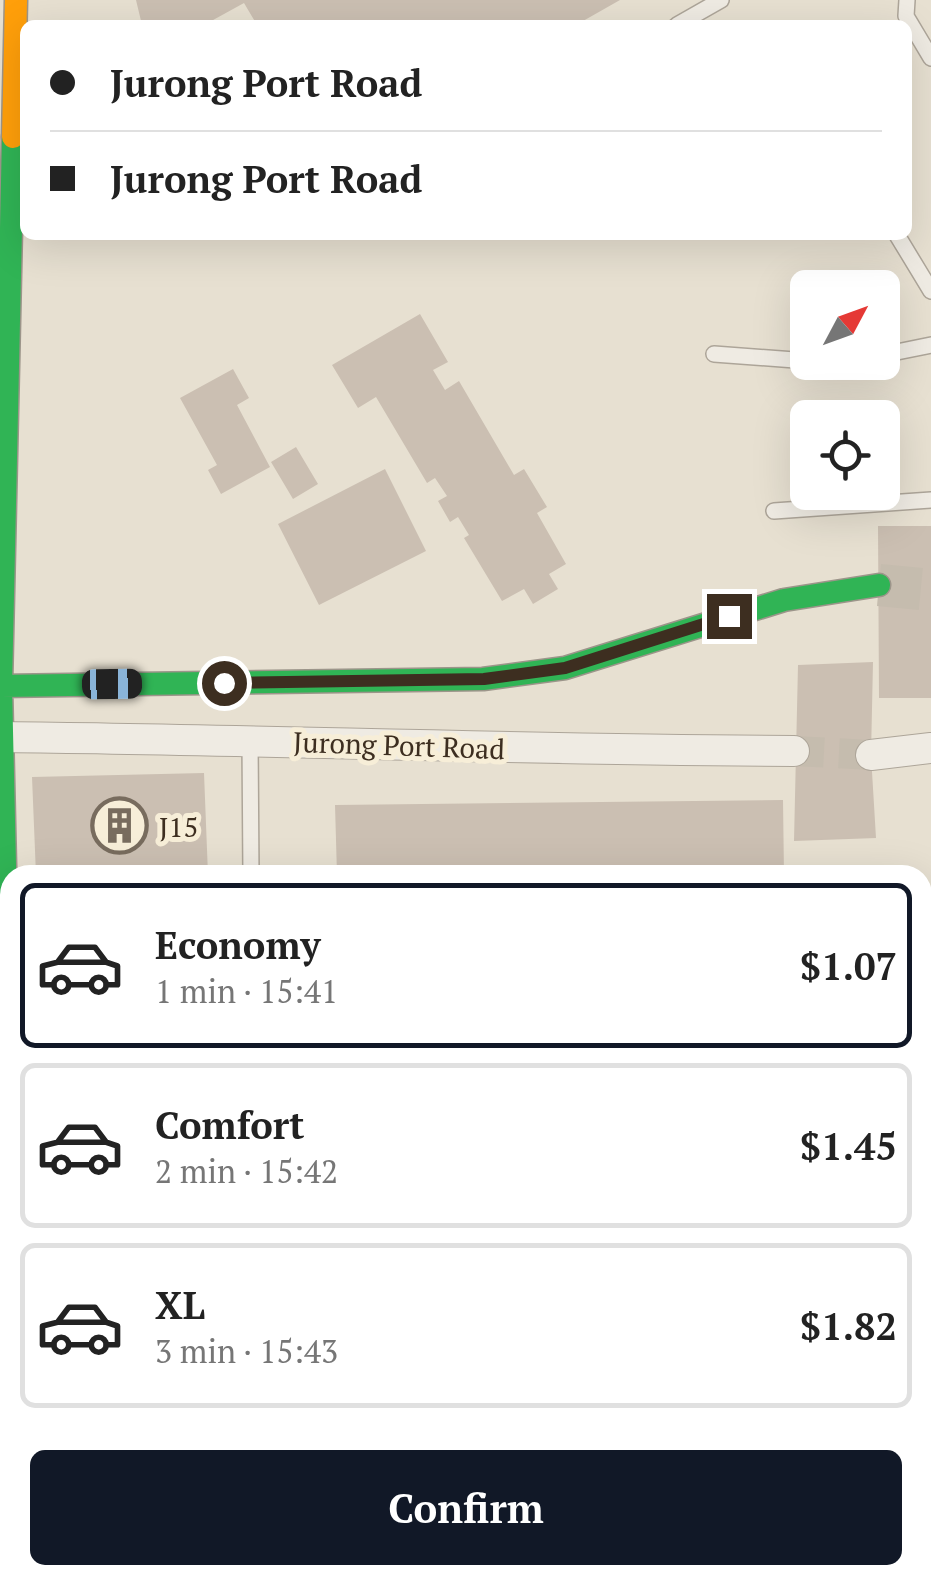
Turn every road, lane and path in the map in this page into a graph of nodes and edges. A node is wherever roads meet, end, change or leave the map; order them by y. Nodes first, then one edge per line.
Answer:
1 (15, 0) edge
2 (721, 0) edge
3 (687, 20) edge
4 (912, 26) edge
5 (931, 58) edge
6 (901, 240) edge
7 (931, 291) edge
8 (931, 345) edge
9 (900, 351) edge
10 (5, 354) edge
11 (714, 354) dead end
12 (790, 360) edge
13 (931, 500) edge
14 (774, 511) dead end
15 (879, 585) tunnel mouth
16 (1, 686) edge
17 (4, 737) junction
18 (250, 740) junction
19 (931, 748) edge
20 (794, 751) tunnel mouth
21 (871, 755) tunnel mouth
22 (6, 865) edge
23 (251, 865) edge

1 - 10 street
2 - 3 lane
4 - 5 lane
6 - 7 lane
8 - 9 lane
10 - 16 street
11 - 12 lane
13 - 14 lane
15 - 16 street
16 - 17 street
17 - 18 street, Jurong Port Road
17 - 22 street
18 - 20 street, Jurong Port Road
18 - 23 lane
19 - 21 street

